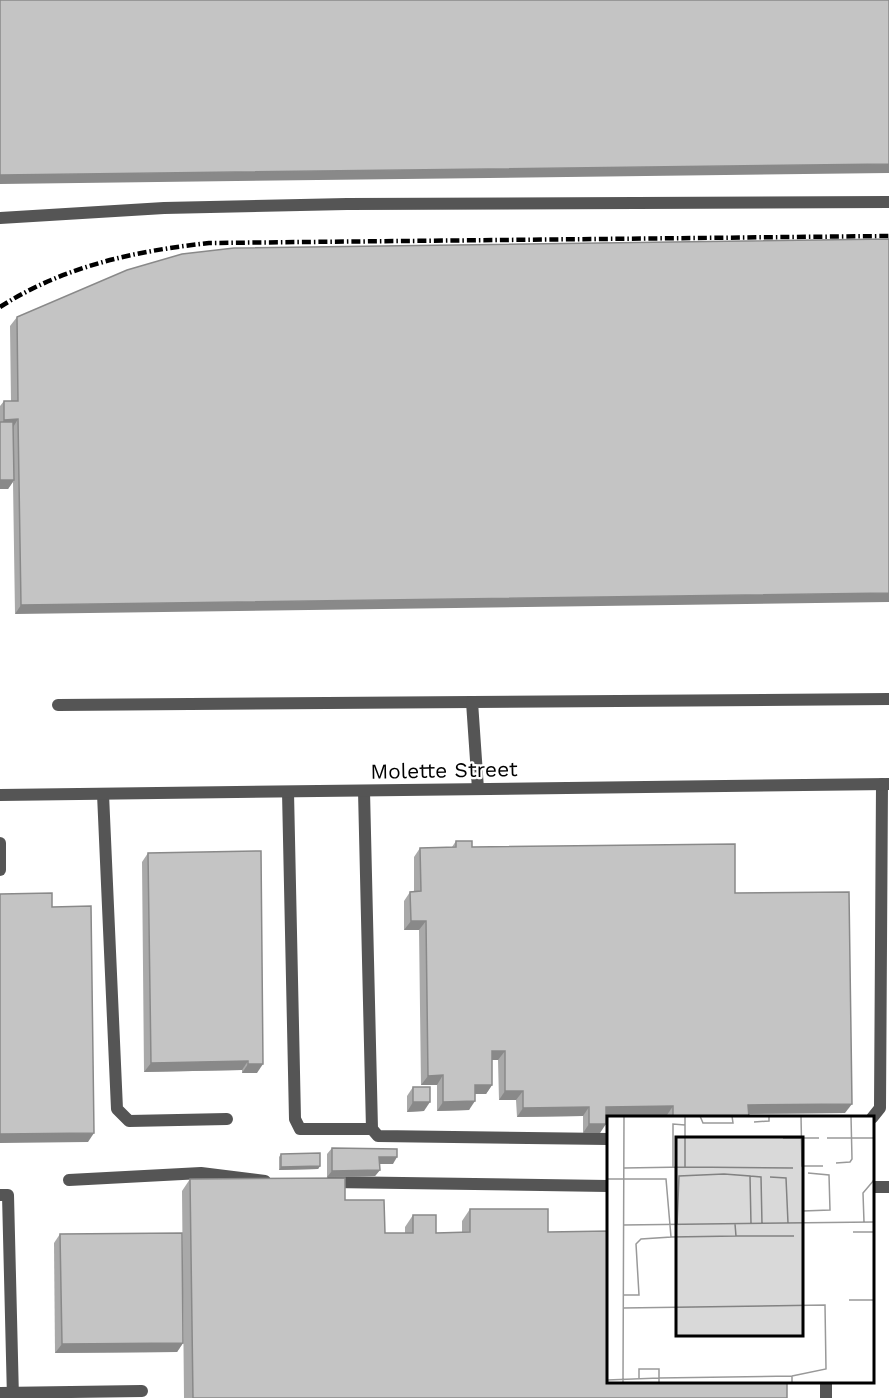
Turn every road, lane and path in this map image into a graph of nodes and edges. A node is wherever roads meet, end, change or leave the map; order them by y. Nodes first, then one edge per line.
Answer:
1 (889, 202) edge
2 (0, 218) edge
3 (889, 699) edge
4 (472, 702) junction
5 (58, 705) dead end
6 (885, 784) edge
7 (478, 789) junction
8 (364, 791) junction
9 (288, 792) junction
10 (103, 794) junction
11 (0, 795) edge
12 (0, 843) edge
13 (0, 870) edge
14 (874, 1117) edge
15 (227, 1119) dead end
16 (372, 1129) junction
17 (607, 1139) edge
18 (69, 1180) dead end
19 (279, 1181) edge
20 (322, 1182) edge
21 (607, 1186) edge
22 (0, 1195) edge
23 (142, 1391) dead end
24 (8, 1395) edge

1 - 2 street
3 - 4 street
4 - 5 street
4 - 7 street
6 - 7 street, Molette Street
6 - 14 street
7 - 8 street, Molette Street
8 - 9 street, Molette Street
8 - 16 street
9 - 10 street, Molette Street
9 - 16 street
10 - 11 street, Molette Street
10 - 15 street
12 - 13 street
16 - 17 street
18 - 19 street
20 - 21 street
22 - 24 street
23 - 24 street

